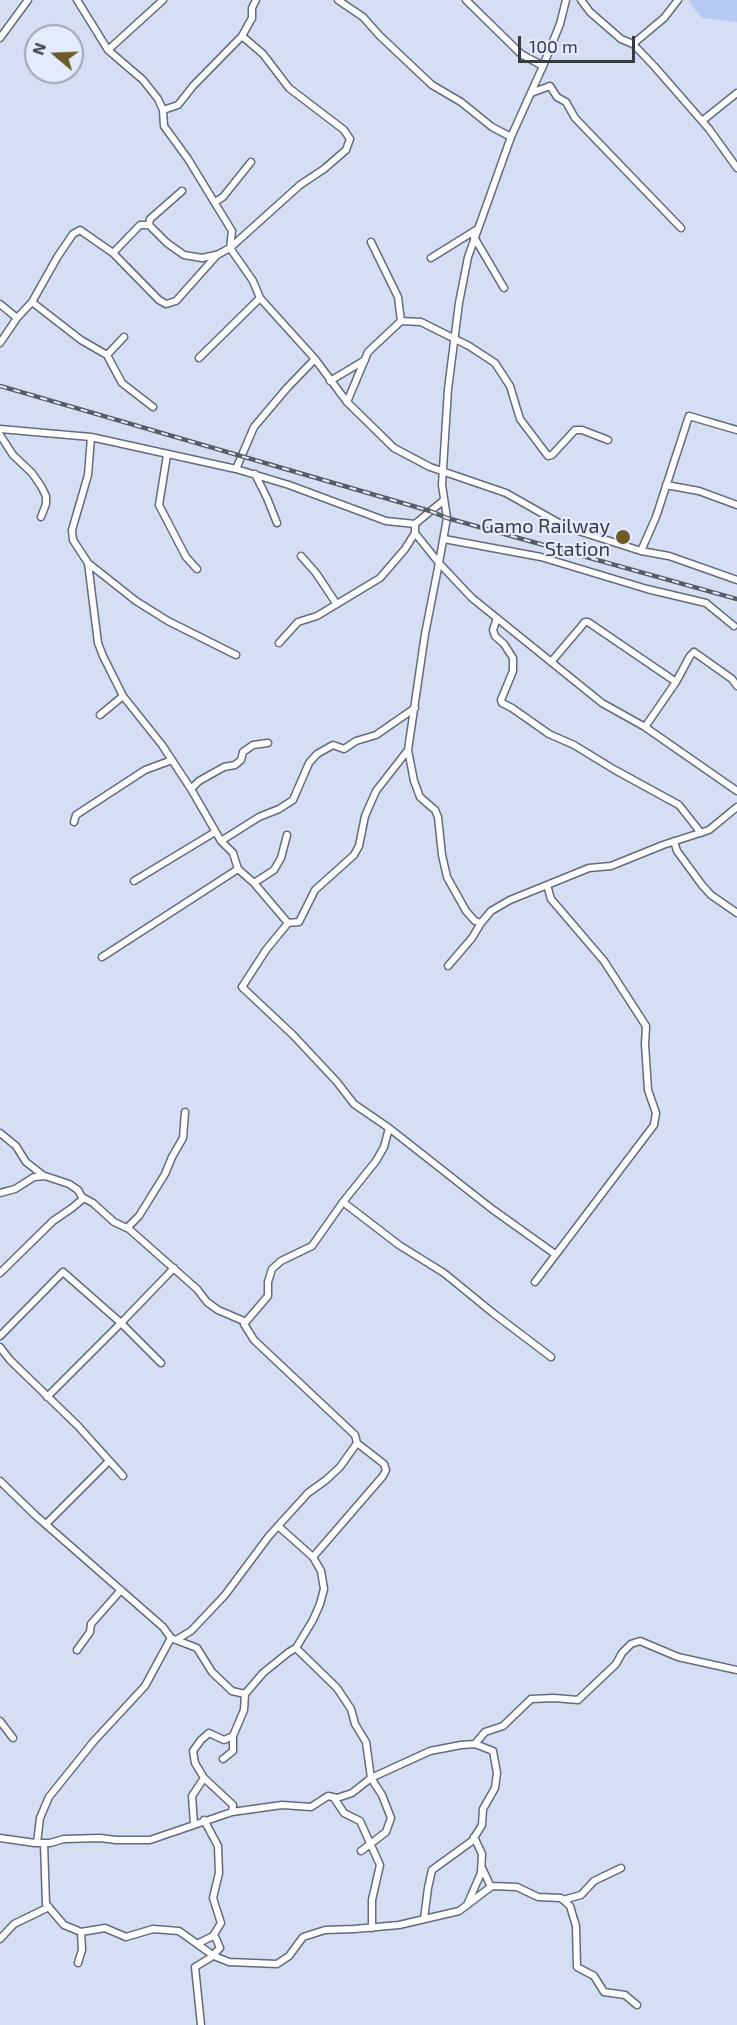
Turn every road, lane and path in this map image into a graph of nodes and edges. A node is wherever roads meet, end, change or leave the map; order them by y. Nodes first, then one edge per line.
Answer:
1 (28, 0) edge
2 (77, 0) edge
3 (163, 0) edge
4 (256, 0) edge
5 (338, 0) edge
6 (466, 0) edge
7 (566, 0) edge
8 (581, 0) edge
9 (678, 0) edge
10 (243, 36) junction
11 (0, 38) edge
12 (633, 44) junction
13 (108, 50) junction
14 (543, 66) junction
15 (531, 93) junction
16 (737, 93) edge
17 (163, 110) junction
18 (702, 121) junction
19 (511, 137) junction
20 (251, 162) dead end
21 (737, 168) edge
22 (182, 191) dead end
23 (214, 202) junction
24 (149, 225) junction
25 (681, 228) dead end
26 (477, 229) junction
27 (474, 237) junction
28 (371, 242) dead end
29 (231, 248) junction
30 (113, 253) junction
31 (216, 255) junction
32 (431, 258) dead end
33 (504, 288) dead end
34 (260, 297) junction
35 (32, 302) junction
36 (0, 304) edge
37 (17, 318) junction
38 (401, 321) junction
39 (124, 337) dead end
40 (455, 340) junction
41 (0, 343) edge
42 (107, 355) junction
43 (199, 358) dead end
44 (315, 359) junction
45 (365, 360) junction
46 (330, 381) junction
47 (347, 402) junction
48 (153, 407) dead end
49 (0, 429) edge
50 (737, 430) edge
51 (0, 435) edge
52 (91, 437) junction
53 (608, 440) dead end
54 (167, 455) junction
55 (236, 469) junction
56 (442, 472) junction
57 (255, 474) junction
58 (666, 485) junction
59 (444, 500) junction
60 (737, 505) edge
61 (41, 517) dead end
62 (277, 523) dead end
63 (415, 524) junction
64 (416, 533) junction
65 (444, 539) junction
66 (641, 551) junction
67 (301, 556) dead end
68 (439, 562) junction
69 (88, 563) junction
70 (197, 569) dead end
71 (737, 579) edge
72 (336, 603) junction
73 (497, 618) junction
74 (734, 626) dead end
75 (279, 644) dead end
76 (236, 655) dead end
77 (551, 662) junction
78 (676, 682) junction
79 (737, 686) edge
80 (123, 696) junction
81 (415, 708) junction
82 (100, 715) dead end
83 (645, 727) junction
84 (268, 743) dead end
85 (408, 750) junction
86 (172, 760) junction
87 (191, 789) junction
88 (737, 791) edge
89 (737, 807) edge
90 (74, 822) dead end
91 (215, 832) junction
92 (701, 833) junction
93 (287, 835) dead end
94 (221, 841) junction
95 (674, 841) junction
96 (238, 869) junction
97 (134, 881) dead end
98 (254, 883) junction
99 (547, 885) junction
100 (737, 913) edge
101 (288, 923) junction
102 (481, 923) junction
103 (102, 957) dead end
104 (448, 966) dead end
105 (185, 1112) dead end
106 (389, 1128) junction
107 (0, 1133) edge
108 (45, 1176) junction
109 (0, 1193) edge
110 (83, 1198) junction
111 (344, 1202) junction
112 (127, 1228) junction
113 (555, 1254) junction
114 (174, 1268) junction
115 (0, 1273) edge
116 (535, 1282) dead end
117 (246, 1322) junction
118 (121, 1323) junction
119 (0, 1336) edge
120 (0, 1347) edge
121 (551, 1357) dead end
122 (161, 1362) dead end
123 (47, 1397) junction
124 (357, 1443) junction
125 (109, 1461) junction
126 (123, 1476) dead end
127 (0, 1481) edge
128 (46, 1524) junction
129 (278, 1526) junction
130 (313, 1557) junction
131 (121, 1590) junction
132 (173, 1639) junction
133 (296, 1648) junction
134 (77, 1650) dead end
135 (737, 1670) edge
136 (245, 1694) junction
137 (0, 1721) edge
138 (232, 1736) junction
139 (13, 1738) dead end
140 (475, 1744) junction
141 (223, 1759) dead end
142 (204, 1778) junction
143 (371, 1778) junction
144 (334, 1798) junction
145 (232, 1812) junction
146 (204, 1820) junction
147 (194, 1824) junction
148 (474, 1837) junction
149 (0, 1838) edge
150 (41, 1843) junction
151 (371, 1844) junction
152 (361, 1851) dead end
153 (482, 1868) junction
154 (621, 1868) dead end
155 (491, 1887) junction
156 (563, 1900) junction
157 (466, 1905) junction
158 (49, 1907) junction
159 (424, 1919) junction
160 (372, 1928) junction
161 (81, 1932) junction
162 (214, 1934) junction
163 (0, 1939) edge
164 (197, 1944) junction
165 (213, 1955) junction
166 (78, 1963) dead end
167 (637, 2005) dead end
168 (201, 2025) edge

1 - 11 street
2 - 13 street
3 - 13 street
4 - 10 street
5 - 19 street
6 - 14 street
7 - 14 street
8 - 12 street
9 - 12 street
10 - 17 street
10 - 29 street
12 - 18 street
13 - 17 street
14 - 15 street
15 - 19 street
15 - 25 street
16 - 18 street
17 - 23 street
18 - 21 street
19 - 26 street
20 - 23 street
22 - 24 street
23 - 29 street
24 - 30 street
24 - 31 street
26 - 27 street
26 - 32 street
27 - 33 street
27 - 40 street
28 - 38 street
29 - 31 street
29 - 34 street
30 - 31 street
30 - 35 street
34 - 43 street
34 - 44 street
35 - 37 street
35 - 42 street
36 - 37 street
37 - 41 street
38 - 40 street
38 - 45 street
39 - 42 street
40 - 53 street
40 - 56 street
42 - 48 street
44 - 46 street
44 - 55 street
45 - 46 street
45 - 47 street
46 - 47 street
47 - 56 street
49 - 52 street
50 - 58 street
51 - 61 street
52 - 54 street
52 - 69 street
54 - 55 street
54 - 70 street
55 - 57 street
56 - 59 street
56 - 66 street
57 - 62 street
57 - 63 street
58 - 60 street
58 - 66 street
59 - 63 street
59 - 65 street
63 - 64 street
64 - 68 street
64 - 72 street
65 - 68 street
65 - 74 street
66 - 71 street
67 - 72 street
68 - 73 street
68 - 81 street
69 - 76 street
69 - 80 street
72 - 75 street
73 - 77 street
73 - 92 street
77 - 78 street
77 - 83 street
78 - 79 street
78 - 83 street
80 - 82 street
80 - 86 street
81 - 85 street
81 - 94 street
83 - 88 street
84 - 87 street
85 - 101 street
85 - 102 street
86 - 87 street
86 - 90 street
87 - 91 street
89 - 92 street
91 - 94 street
91 - 97 street
92 - 95 street
93 - 98 street
94 - 96 street
95 - 99 street
95 - 100 street
96 - 98 street
96 - 103 street
98 - 101 street
99 - 102 street
99 - 113 street
101 - 106 street
102 - 104 street
105 - 112 street
106 - 111 street
106 - 113 street
107 - 108 street
108 - 109 street
108 - 110 street
110 - 112 street
110 - 115 street
111 - 117 street
111 - 121 street
112 - 114 street
113 - 116 street
114 - 117 street
114 - 118 street
117 - 124 street
118 - 119 street
118 - 122 street
118 - 123 street
120 - 123 street
123 - 125 street
124 - 129 street
124 - 130 street
125 - 126 street
125 - 128 street
127 - 128 street
128 - 131 street
129 - 130 street
129 - 132 street
130 - 133 street
131 - 132 street
131 - 134 street
132 - 136 street
132 - 150 street
133 - 136 street
133 - 143 street
135 - 140 street
136 - 138 street
137 - 139 street
138 - 141 street
138 - 142 street
140 - 143 street
140 - 148 street
142 - 145 street
142 - 147 street
143 - 144 street
143 - 151 street
144 - 145 street
144 - 151 street
145 - 146 street
146 - 147 street
146 - 162 street
147 - 150 street
148 - 153 street
148 - 159 street
149 - 150 street
150 - 158 street
151 - 152 street
151 - 160 street
153 - 155 street
153 - 157 street
154 - 156 street
155 - 156 street
155 - 157 street
156 - 167 street
157 - 159 street
158 - 161 street
158 - 163 street
159 - 160 street
160 - 165 street
161 - 164 street
161 - 166 street
162 - 164 street
162 - 165 street
164 - 165 street
165 - 168 street

